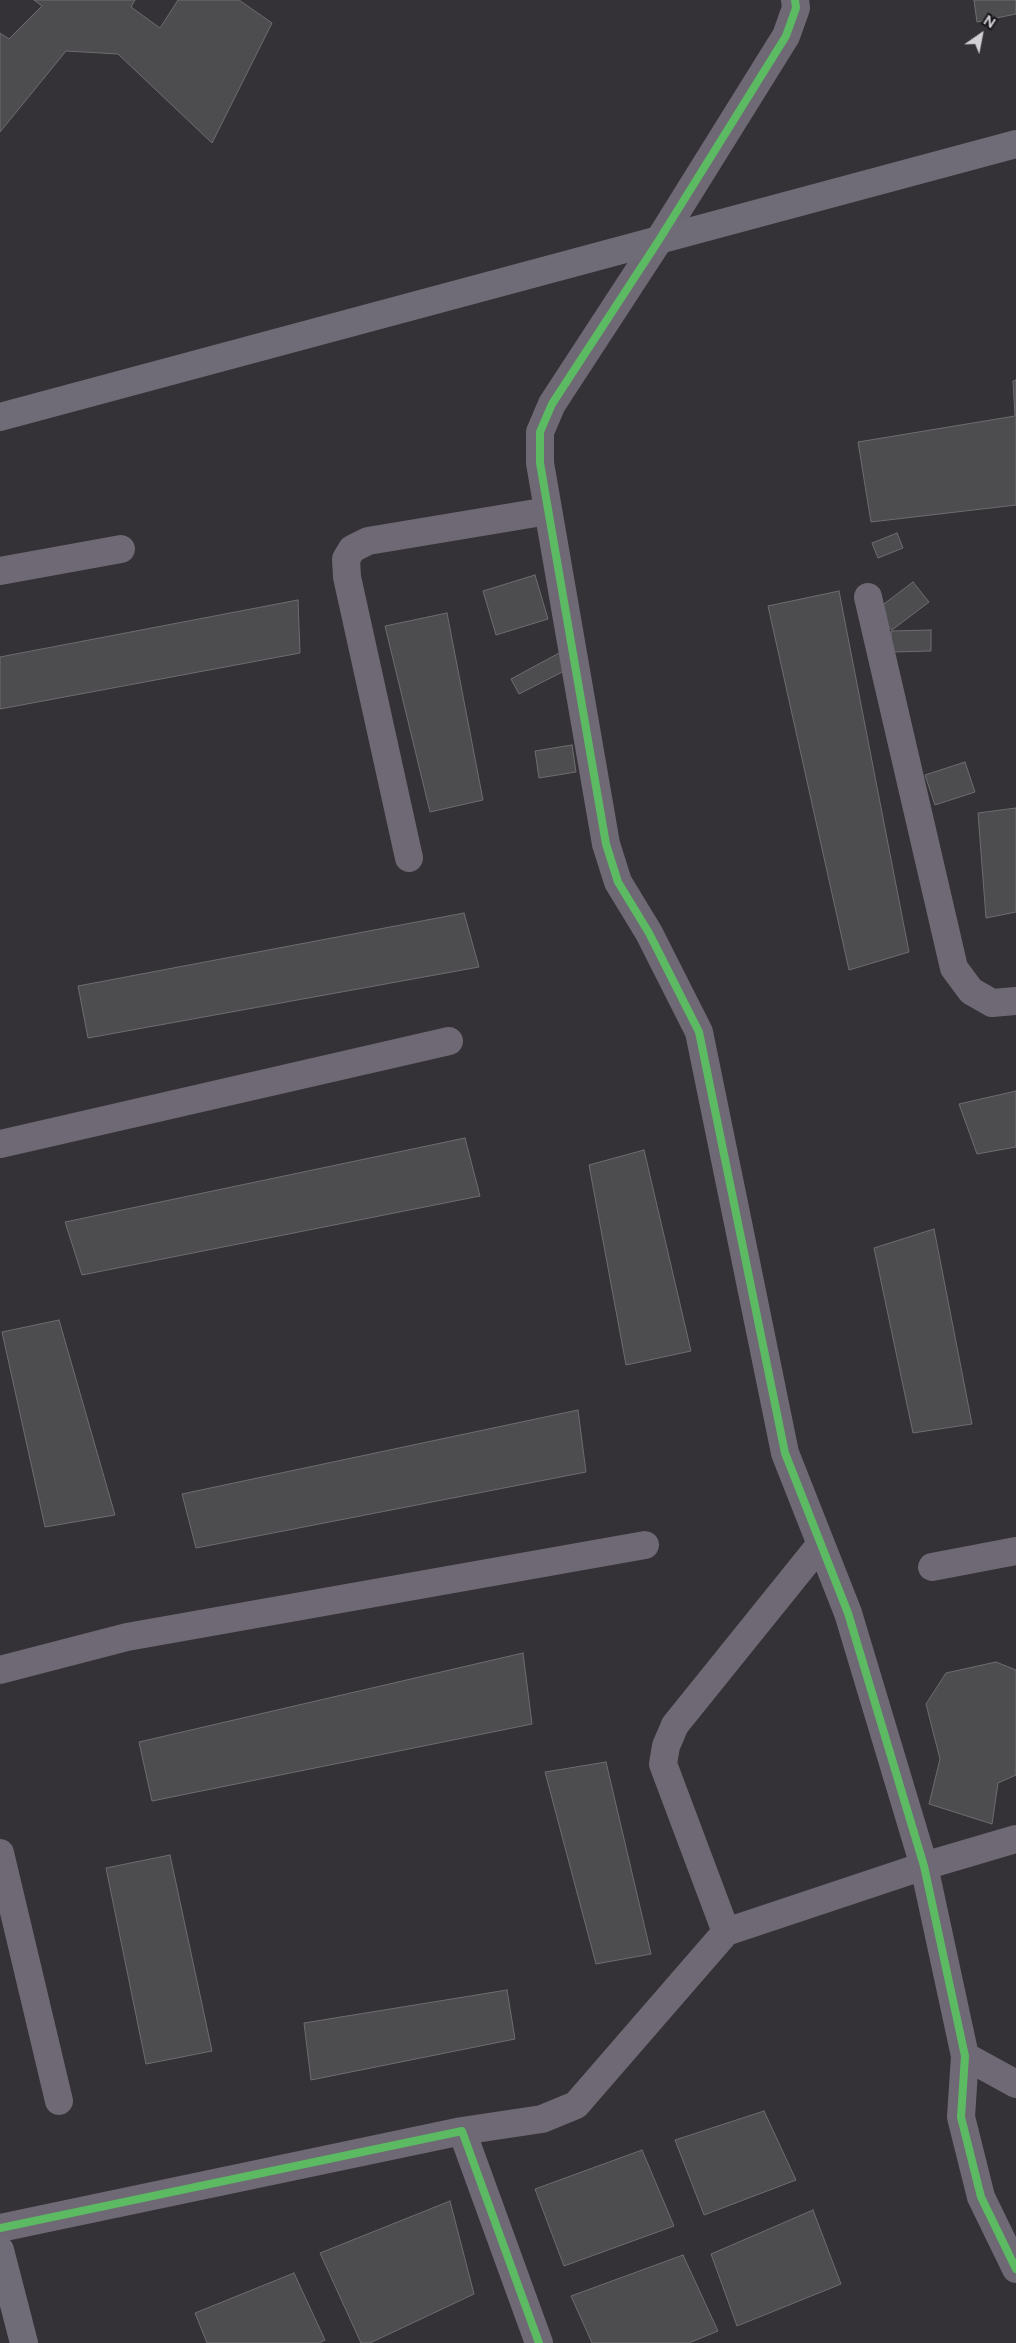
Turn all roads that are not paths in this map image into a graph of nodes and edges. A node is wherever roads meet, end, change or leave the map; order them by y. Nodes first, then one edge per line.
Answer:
1 (795, 0) edge
2 (1016, 144) edge
3 (660, 240) junction
4 (0, 417) edge
5 (548, 512) junction
6 (120, 549) dead end
7 (0, 571) edge
8 (868, 597) dead end
9 (409, 858) dead end
10 (1016, 1001) edge
11 (449, 1041) dead end
12 (0, 1144) edge
13 (645, 1545) dead end
14 (820, 1545) junction
15 (1016, 1551) edge
16 (932, 1567) dead end
17 (0, 1670) edge
18 (1016, 1839) edge
19 (0, 1853) edge
20 (924, 1866) junction
21 (726, 1932) junction
22 (965, 2056) junction
23 (1016, 2084) edge
24 (59, 2101) dead end
25 (462, 2131) junction
26 (0, 2228) edge
27 (0, 2250) edge
28 (1016, 2269) edge
29 (24, 2343) edge
30 (539, 2343) edge

1 - 3 street
2 - 3 street
3 - 4 street
3 - 5 street
5 - 9 street
5 - 14 street
6 - 7 street
8 - 10 street
11 - 12 street
13 - 17 street
14 - 20 street
14 - 21 street
15 - 16 street
18 - 20 street
19 - 24 street
20 - 21 street
20 - 22 street
21 - 25 street
22 - 23 street
22 - 28 street
25 - 26 street
25 - 30 street
27 - 29 street

